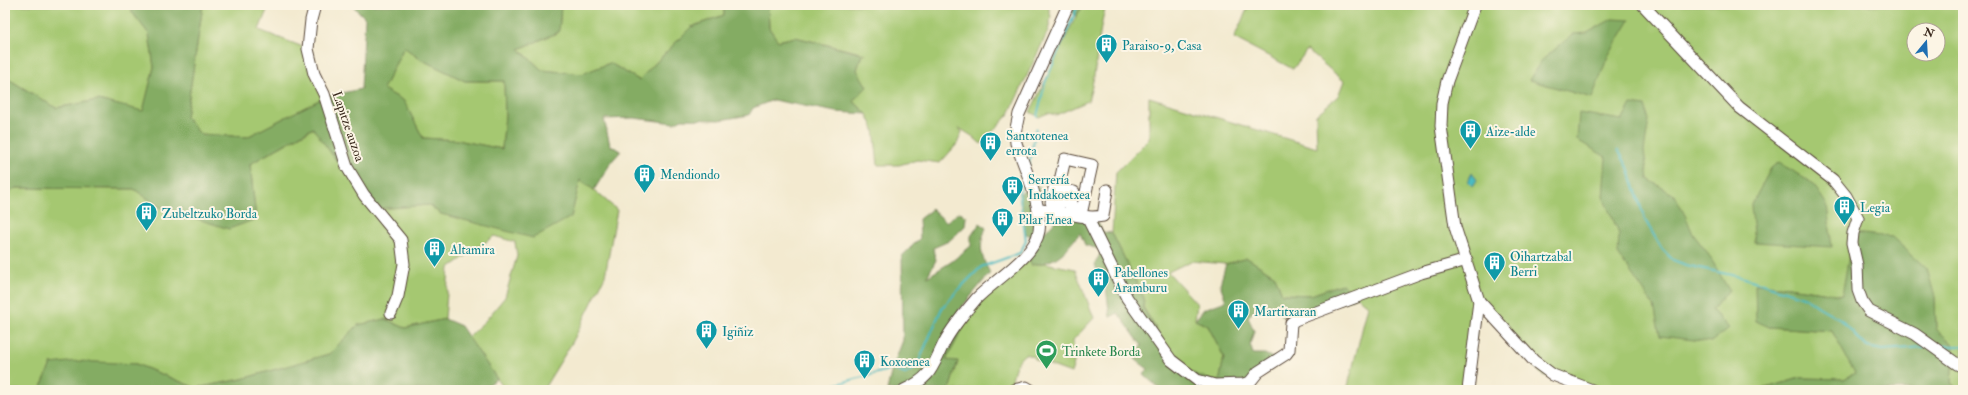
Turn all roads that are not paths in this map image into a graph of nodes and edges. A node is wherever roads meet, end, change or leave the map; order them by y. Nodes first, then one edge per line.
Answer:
1 (315, 5) edge
2 (1068, 5) edge
3 (1475, 5) edge
4 (1643, 5) edge
5 (1092, 165) joint
6 (1107, 190) dead end
7 (1038, 210) junction
8 (1087, 217) junction
9 (1467, 260) junction
10 (1479, 301) junction
11 (391, 313) dead end
12 (1963, 367) edge
13 (1246, 387) edge
14 (904, 390) edge
15 (1014, 390) edge
16 (1031, 390) edge
17 (1468, 390) edge
18 (1592, 390) edge

1 - 11 street, Lapitze auzoa
2 - 7 street
3 - 9 street
4 - 12 street
5 - 5 street
6 - 8 street
7 - 8 street
7 - 14 street
8 - 13 street
9 - 10 street
9 - 13 street
10 - 17 street
10 - 18 street
15 - 16 street

